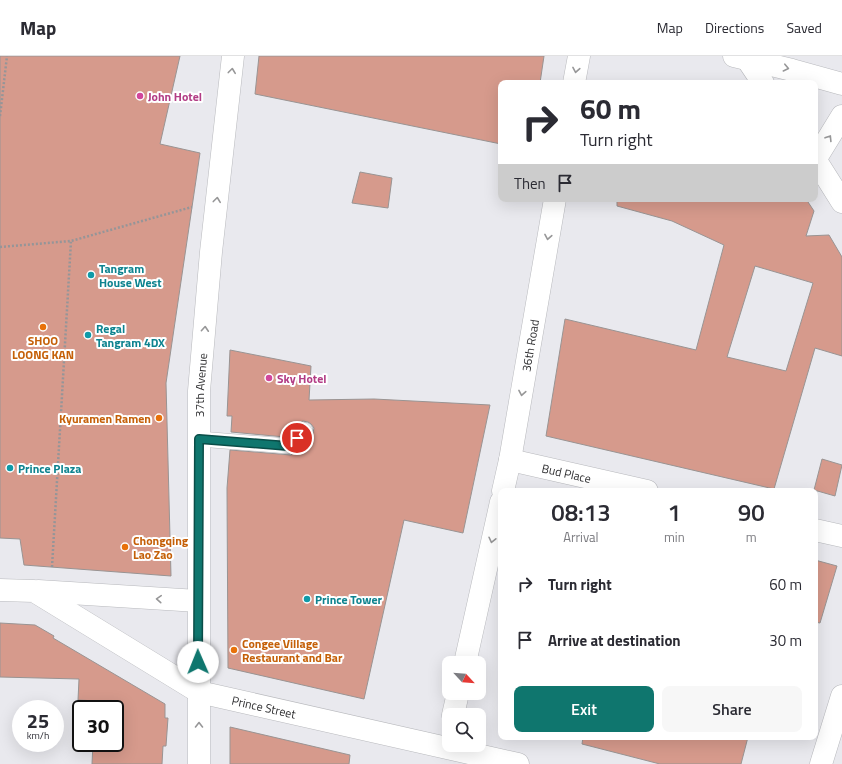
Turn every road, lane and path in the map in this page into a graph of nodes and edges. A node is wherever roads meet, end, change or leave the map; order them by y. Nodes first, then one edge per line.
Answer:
1 (7, 56) edge
2 (234, 56) edge
3 (579, 56) edge
4 (741, 57) edge
5 (575, 80) edge
6 (761, 80) edge
7 (842, 84) edge
8 (0, 116) edge
9 (842, 116) edge
10 (818, 155) edge
11 (818, 165) edge
12 (554, 202) edge
13 (842, 202) edge
14 (192, 207) dead end
15 (71, 241) junction
16 (0, 247) edge
17 (305, 430) dead end
18 (199, 439) junction
19 (510, 460) junction
20 (504, 488) edge
21 (634, 488) edge
22 (498, 515) edge
23 (818, 531) edge
24 (842, 536) edge
25 (52, 567) dead end
26 (0, 590) edge
27 (34, 591) junction
28 (198, 602) junction
29 (467, 656) edge
30 (199, 692) junction
31 (842, 696) edge
32 (442, 740) edge
33 (481, 752) edge
34 (199, 764) edge
35 (518, 764) edge
36 (821, 764) edge

1 - 8 path
18 -> 2 street, 37th Avenue
3 -> 5 street
4 - 6 street
4 -> 7 street
10 -> 9 street
11 - 13 street
12 -> 19 street, 36th Road
14 - 15 path
15 - 16 path
15 - 25 path
17 - 18 lane
18 - 28 street, 37th Avenue
19 - 20 street, 36th Road
19 - 21 street, Bud Place
22 -> 29 street
23 - 24 street
26 - 27 street, Prince Street
28 -> 27 street, Prince Street
27 - 30 street, Prince Street
28 - 30 street, 37th Avenue
30 - 32 street, Prince Street
34 -> 30 street, 37th Avenue
31 - 36 street
33 - 35 street, Prince Street

